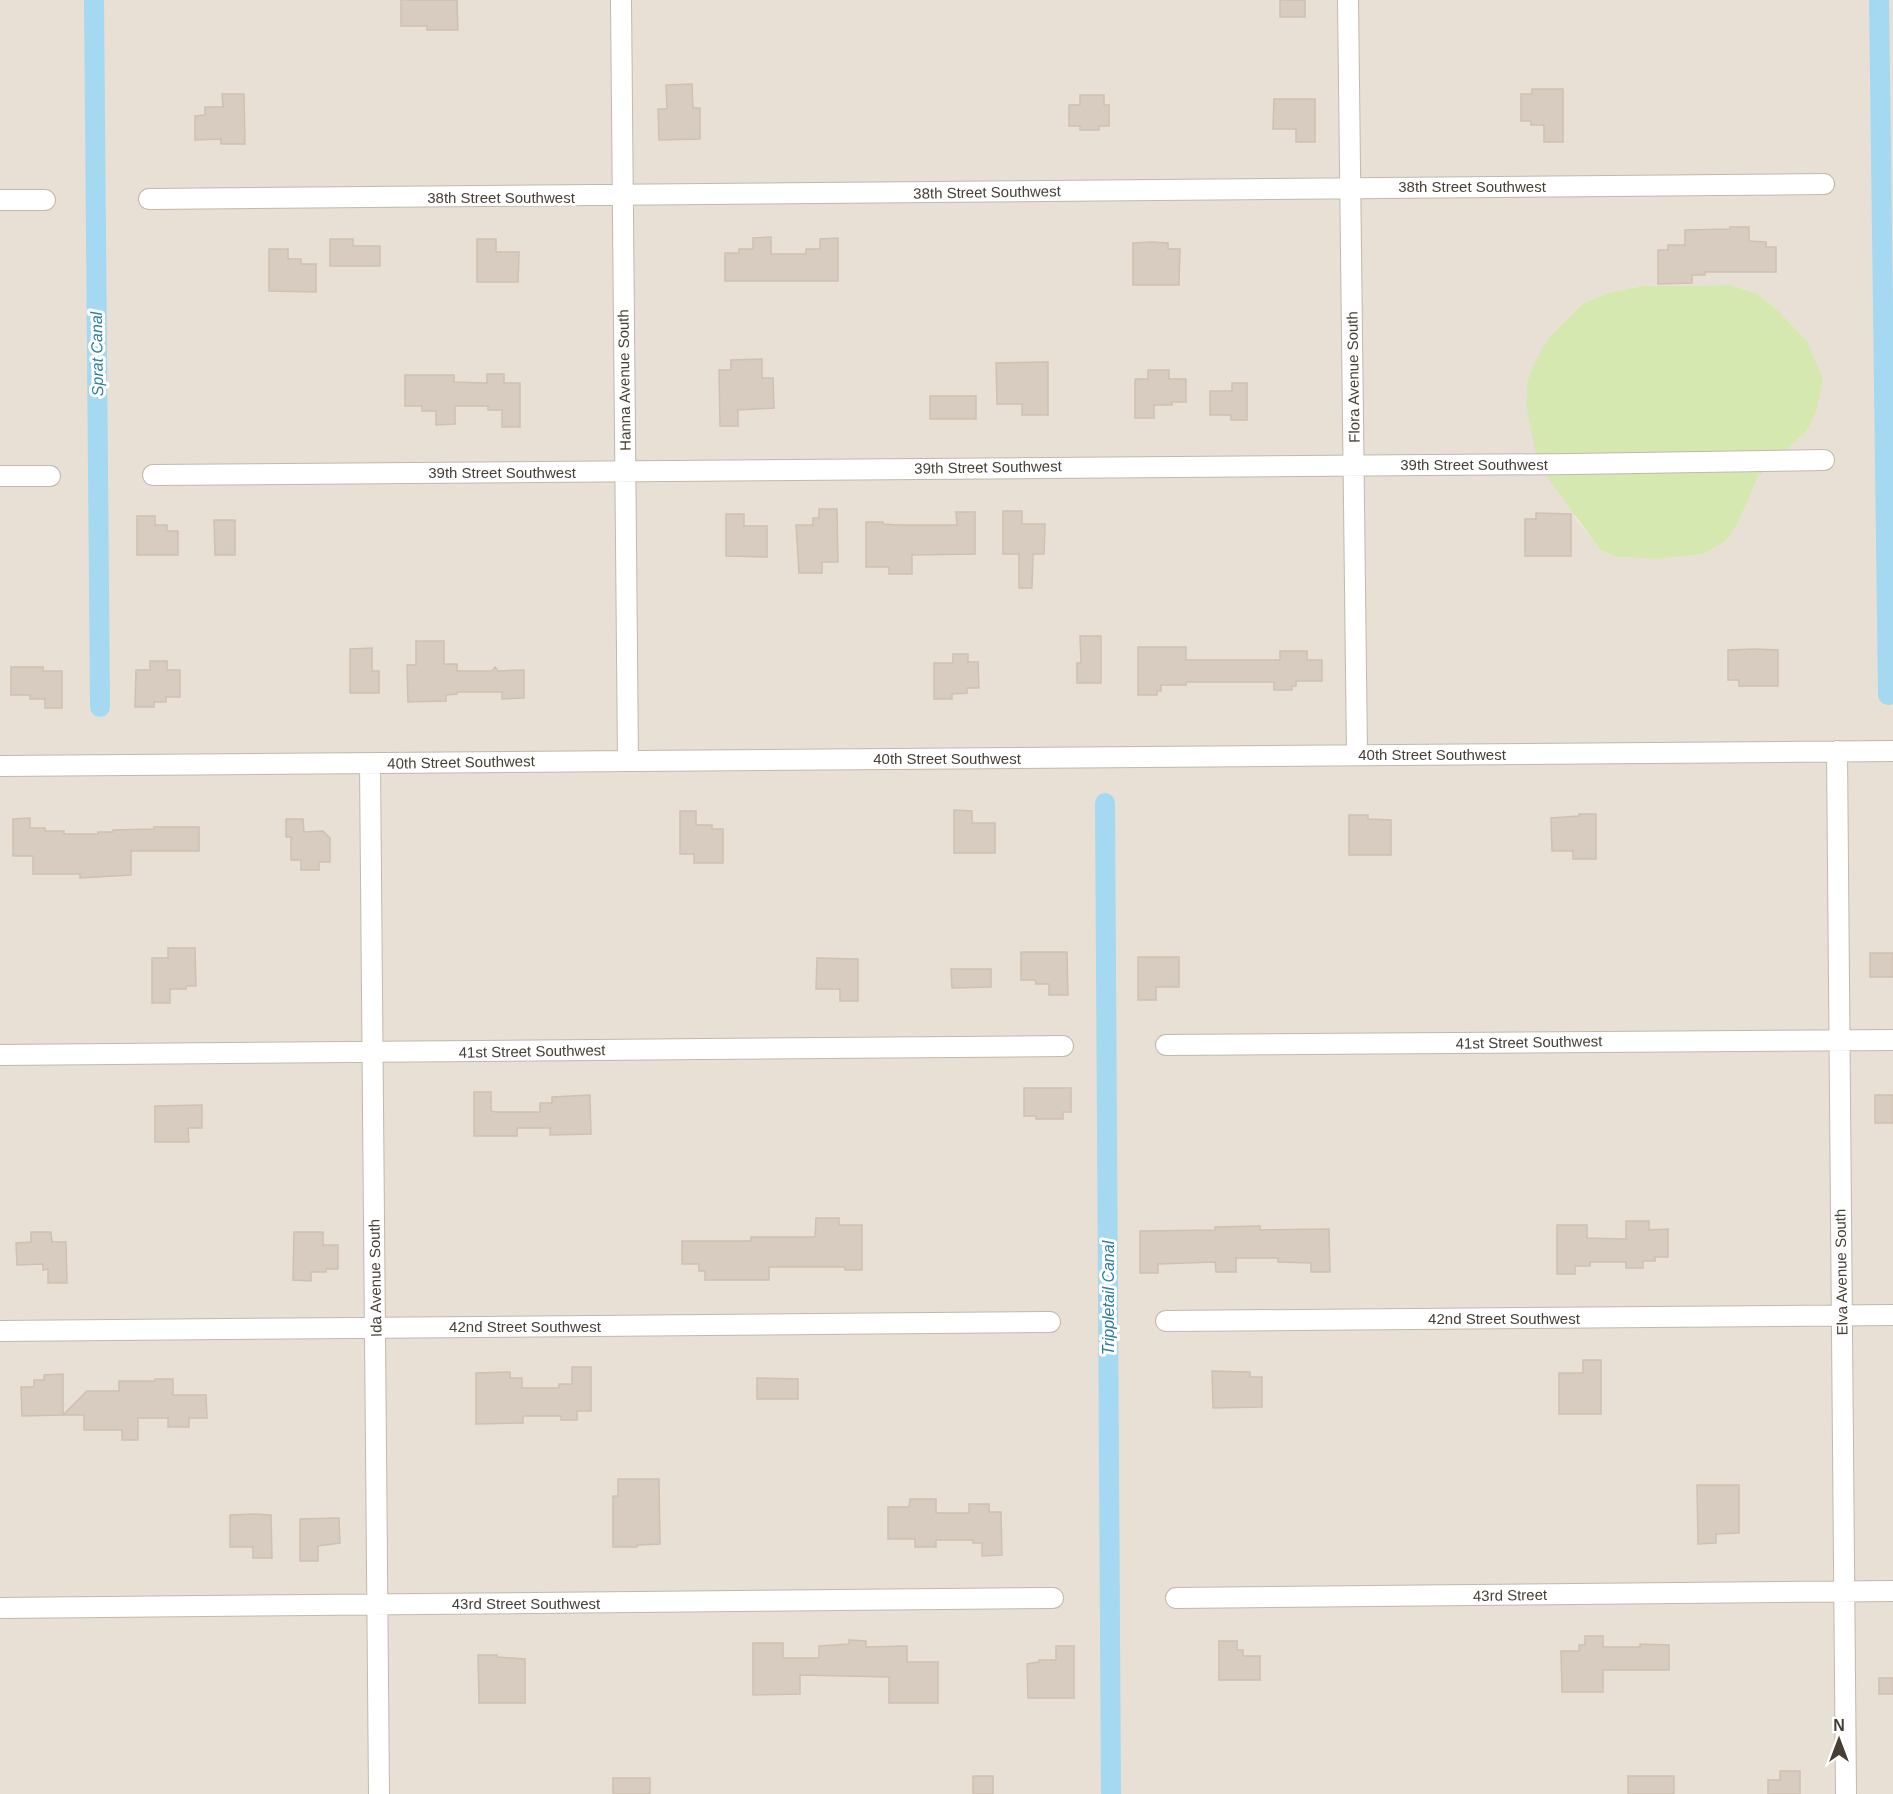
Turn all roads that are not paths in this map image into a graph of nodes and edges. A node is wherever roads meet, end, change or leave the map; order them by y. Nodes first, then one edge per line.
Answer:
1 (621, 0) edge
2 (1348, 0) edge
3 (1824, 184) dead end
4 (1351, 187) junction
5 (623, 196) junction
6 (149, 199) dead end
7 (0, 200) edge
8 (45, 200) dead end
9 (1824, 460) dead end
10 (1354, 464) junction
11 (625, 471) junction
12 (153, 475) dead end
13 (0, 476) edge
14 (50, 476) dead end
15 (1837, 751) junction
16 (1893, 751) edge
17 (1357, 755) junction
18 (628, 760) junction
19 (370, 763) junction
20 (0, 766) edge
21 (1839, 1040) junction
22 (1893, 1040) edge
23 (1166, 1045) dead end
24 (1063, 1046) dead end
25 (373, 1052) junction
26 (0, 1055) edge
27 (1842, 1315) junction
28 (1893, 1315) edge
29 (1050, 1322) dead end
30 (1166, 1322) dead end
31 (375, 1328) junction
32 (0, 1332) edge
33 (1893, 1591) edge
34 (1844, 1592) junction
35 (1053, 1598) dead end
36 (1176, 1598) dead end
37 (378, 1604) junction
38 (0, 1608) edge
39 (379, 1794) edge
40 (1846, 1794) edge

1 - 5 street, Hanna Avenue South
2 - 4 street, Flora Avenue South
3 - 4 street, 38th Street Southwest
4 - 5 street, 38th Street Southwest
4 - 10 street, Flora Avenue South
5 - 6 street, 38th Street Southwest
5 - 11 street, Hanna Avenue South
7 - 8 street
9 - 10 street, 39th Street Southwest
10 - 11 street, 39th Street Southwest
10 - 17 street, Flora Avenue South
11 - 12 street, 39th Street Southwest
11 - 18 street, Hanna Avenue South
13 - 14 street
15 - 16 street, 40th Street Southwest
15 - 17 street, 40th Street Southwest
15 - 21 street, Elva Avenue South
17 - 18 street, 40th Street Southwest
18 - 19 street, 40th Street Southwest
19 - 20 street, 40th Street Southwest
19 - 25 street, Ida Avenue South
21 - 22 street, 41st Street Southwest
21 - 23 street, 41st Street Southwest
21 - 27 street, Elva Avenue South
24 - 25 street, 41st Street Southwest
25 - 26 street, 41st Street Southwest
25 - 31 street, Ida Avenue South
27 - 28 street, 42nd Street Southwest
27 - 30 street, 42nd Street Southwest
27 - 34 street, Elva Avenue South
29 - 31 street, 42nd Street Southwest
31 - 32 street, 42nd Street Southwest
31 - 37 street, Ida Avenue South
33 - 34 street
34 - 36 street, 43rd Street
34 - 40 street, Elva Avenue South
35 - 37 street, 43rd Street Southwest
37 - 38 street, 43rd Street Southwest
37 - 39 street, Ida Avenue South

